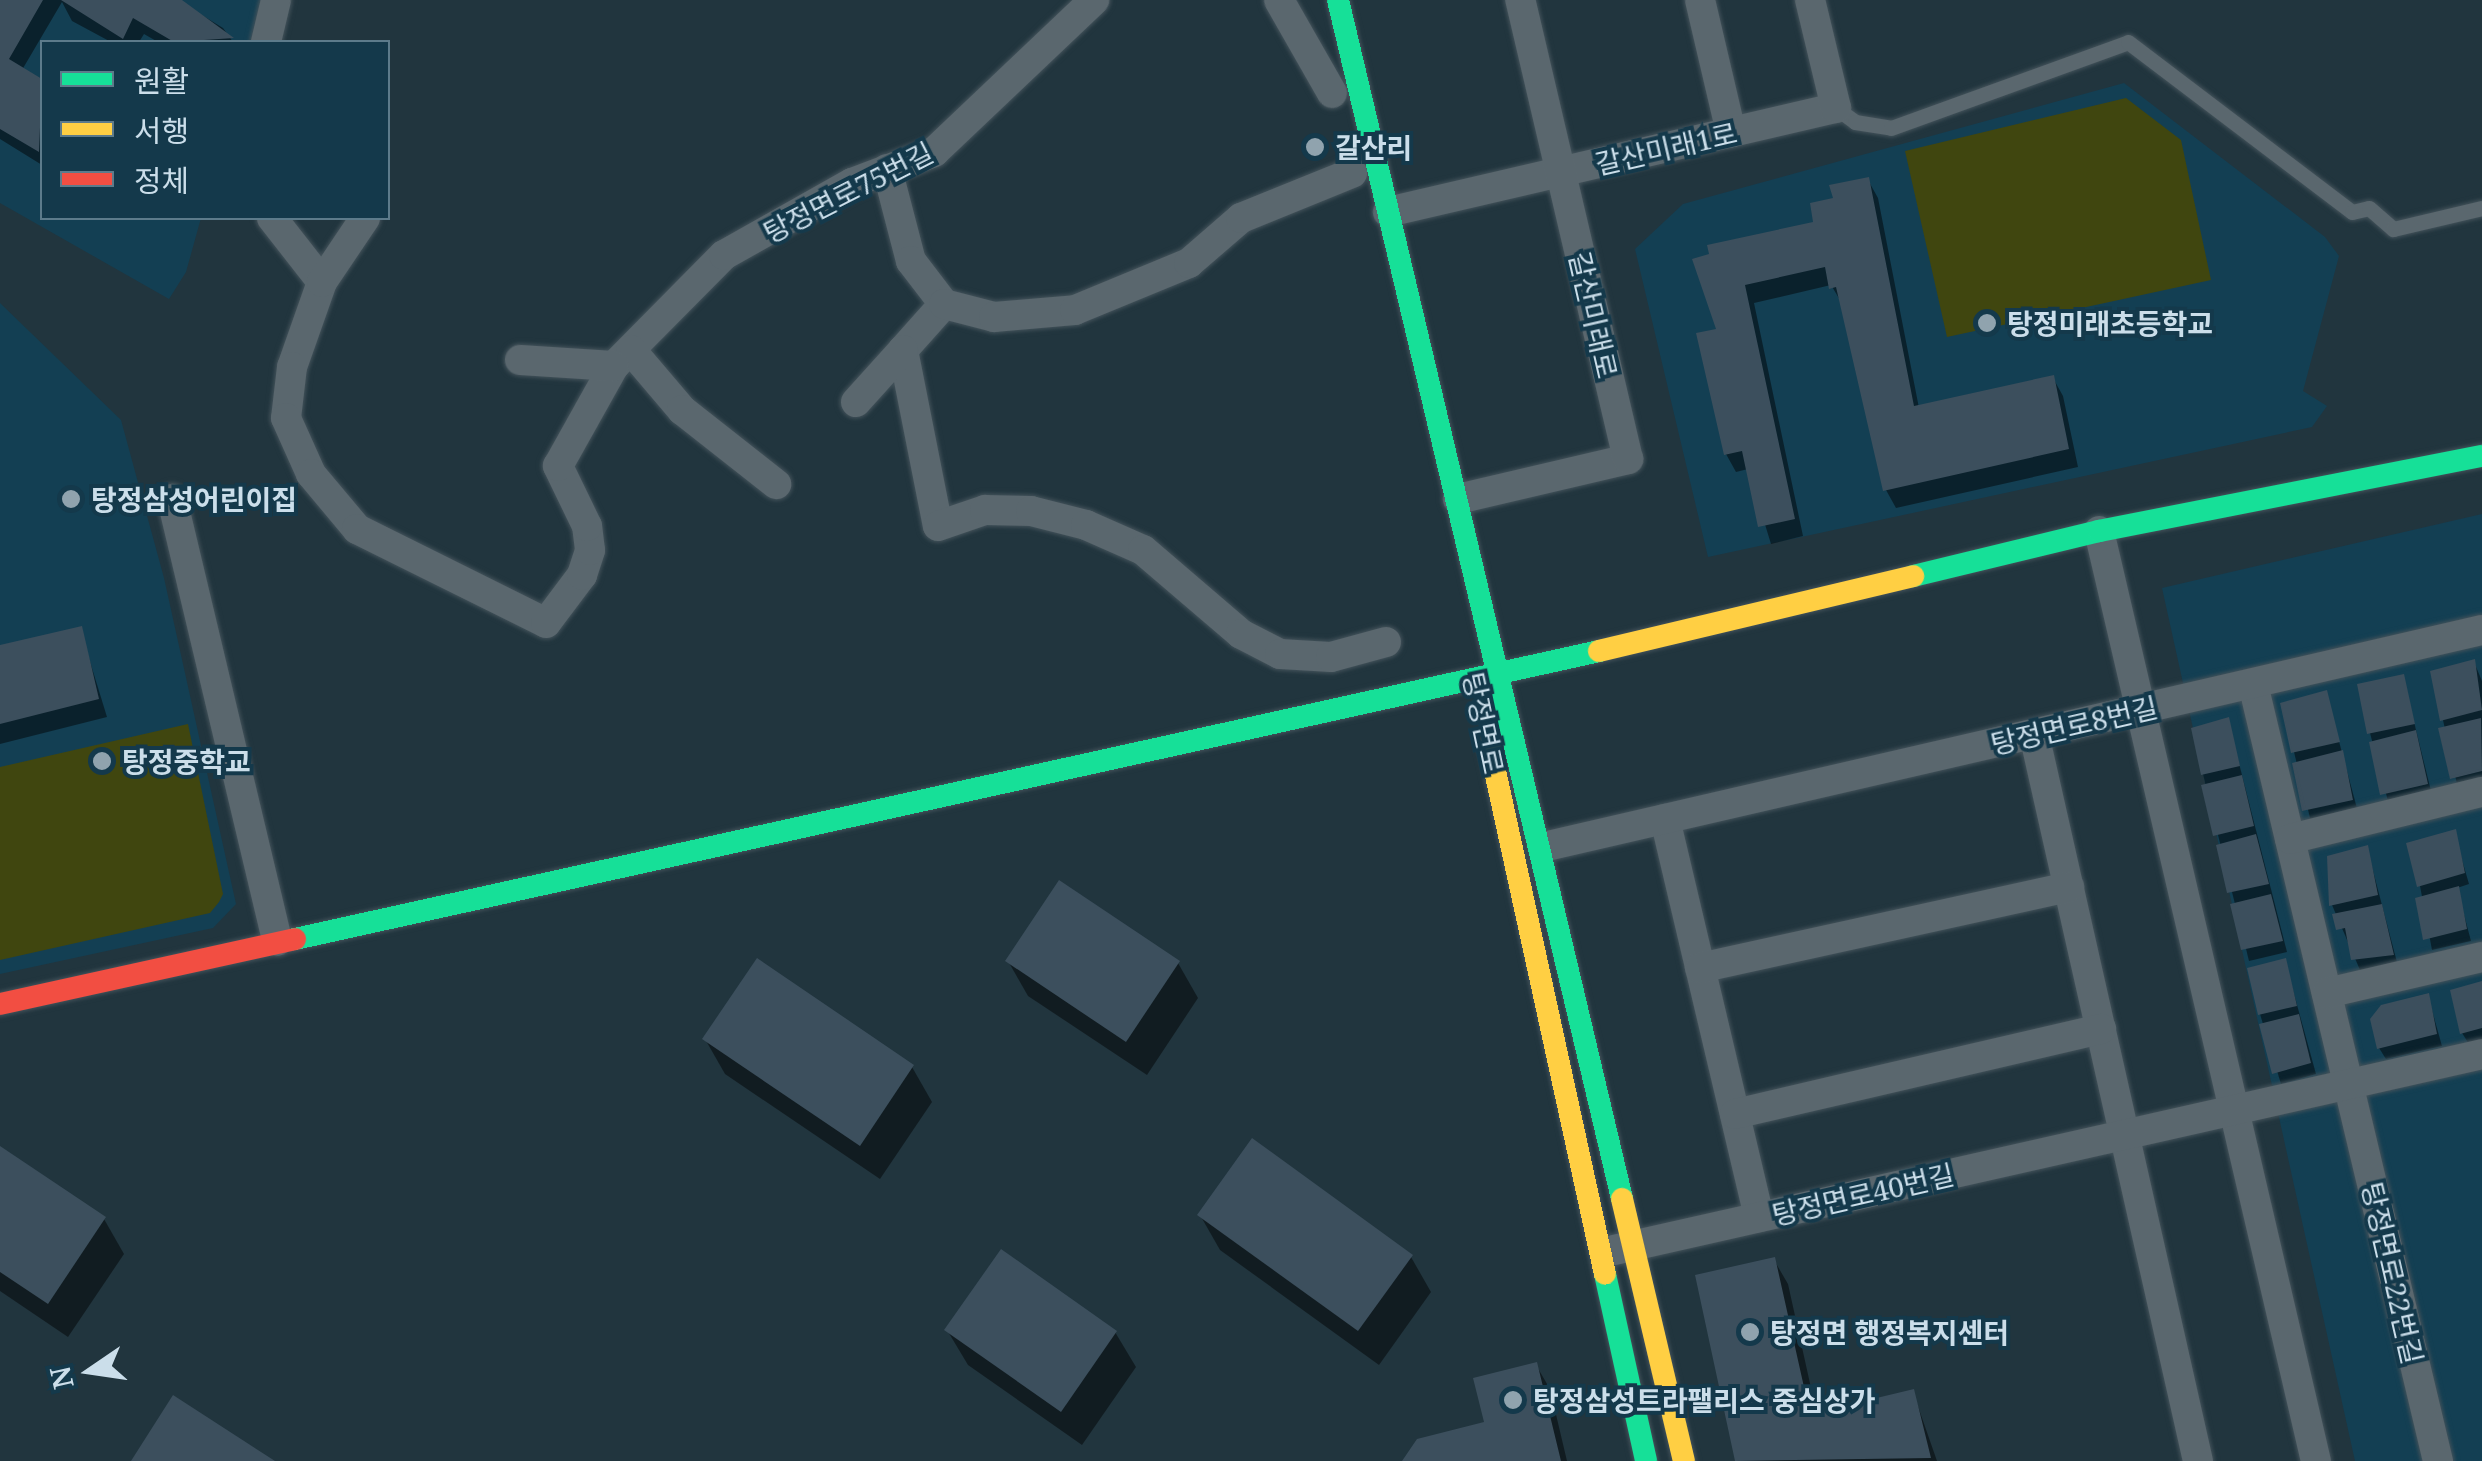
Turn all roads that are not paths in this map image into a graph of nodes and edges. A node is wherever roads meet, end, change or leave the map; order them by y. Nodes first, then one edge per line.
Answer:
1 (276, 0) edge
2 (1094, 0) edge
3 (1279, 0) edge
4 (1309, 0) edge
5 (1338, 0) edge
6 (1520, 0) edge
7 (1700, 0) edge
8 (1810, 0) edge
9 (266, 40) edge
10 (1343, 83) junction
11 (1836, 108) junction
12 (1731, 132) junction
13 (886, 169) junction
14 (1561, 172) junction
15 (1354, 182) joint
16 (2482, 208) edge
17 (1388, 212) junction
18 (274, 220) edge
19 (364, 220) edge
20 (322, 282) junction
21 (944, 304) junction
22 (1388, 323) dead end
23 (902, 350) junction
24 (622, 358) junction
25 (520, 360) dead end
26 (856, 402) dead end
27 (2482, 456) edge
28 (776, 484) dead end
29 (172, 499) dead end
30 (1458, 499) junction
31 (2098, 531) junction
32 (2482, 630) edge
33 (1386, 642) dead end
34 (1500, 674) junction
35 (1476, 680) junction
36 (2253, 684) junction
37 (2140, 710) junction
38 (2034, 734) junction
39 (2482, 792) edge
40 (1665, 819) junction
41 (2290, 839) junction
42 (1543, 847) junction
43 (2068, 887) junction
44 (277, 941) junction
45 (2482, 957) edge
46 (1700, 968) junction
47 (2327, 993) junction
48 (0, 1004) edge
49 (2101, 1029) junction
50 (2482, 1054) edge
51 (2348, 1085) junction
52 (2234, 1110) junction
53 (1735, 1114) junction
54 (2124, 1135) junction
55 (1759, 1217) junction
56 (1634, 1245) junction
57 (1602, 1252) junction
58 (1646, 1461) edge
59 (1684, 1461) edge
60 (2198, 1461) edge
61 (2316, 1461) edge
62 (2438, 1461) edge

1 - 9 street
2 - 13 street, 탕정면로75번길
3 - 10 street, 탕정면로
4 - 10 main road
5 - 10 main road
6 - 14 street, 갈산미래로
7 - 12 street
8 - 11 street
10 - 15 main road, 탕정면로
10 - 17 main road, 탕정면로
11 - 12 street, 갈산미래1로
11 - 16 lane
12 - 14 street, 갈산미래1로
13 - 21 street
13 - 24 street, 탕정면로75번길
14 - 17 street, 갈산미래1로
14 - 30 street, 갈산미래로
15 - 21 street
17 - 30 main road, 탕정면로
18 - 20 street
19 - 20 street
20 - 24 street, 탕정면로75번길
21 - 23 street
22 - 35 main road, 탕정면로
23 - 26 street
23 - 33 street
24 - 25 street
24 - 28 street
27 - 31 main road
29 - 44 street
30 - 34 main road, 탕정면로
31 - 34 main road
31 - 37 street
32 - 36 street, 탕정면로8번길
34 - 35 main road
34 - 42 main road, 탕정면로
35 - 44 main road
35 - 57 main road, 탕정면로
36 - 37 street, 탕정면로8번길
36 - 41 street
37 - 38 street, 탕정면로8번길
37 - 52 street
38 - 40 street, 탕정면로8번길
38 - 43 street
39 - 41 street
40 - 42 street, 탕정면로8번길
40 - 46 street
41 - 47 street
42 - 56 main road, 탕정면로
43 - 46 street
43 - 49 street
44 - 48 main road
45 - 47 street
46 - 53 street
47 - 51 street
49 - 53 street
49 - 54 street
50 - 51 street, 탕정면로40번길
51 - 52 street, 탕정면로40번길
51 - 62 street, 탕정면로22번길
52 - 54 street, 탕정면로40번길
52 - 61 street
53 - 55 street
54 - 55 street, 탕정면로40번길
54 - 60 street
55 - 56 street, 탕정면로40번길
56 - 57 street, 탕정면로40번길
56 - 59 main road, 탕정면로
57 - 58 main road, 탕정면로

